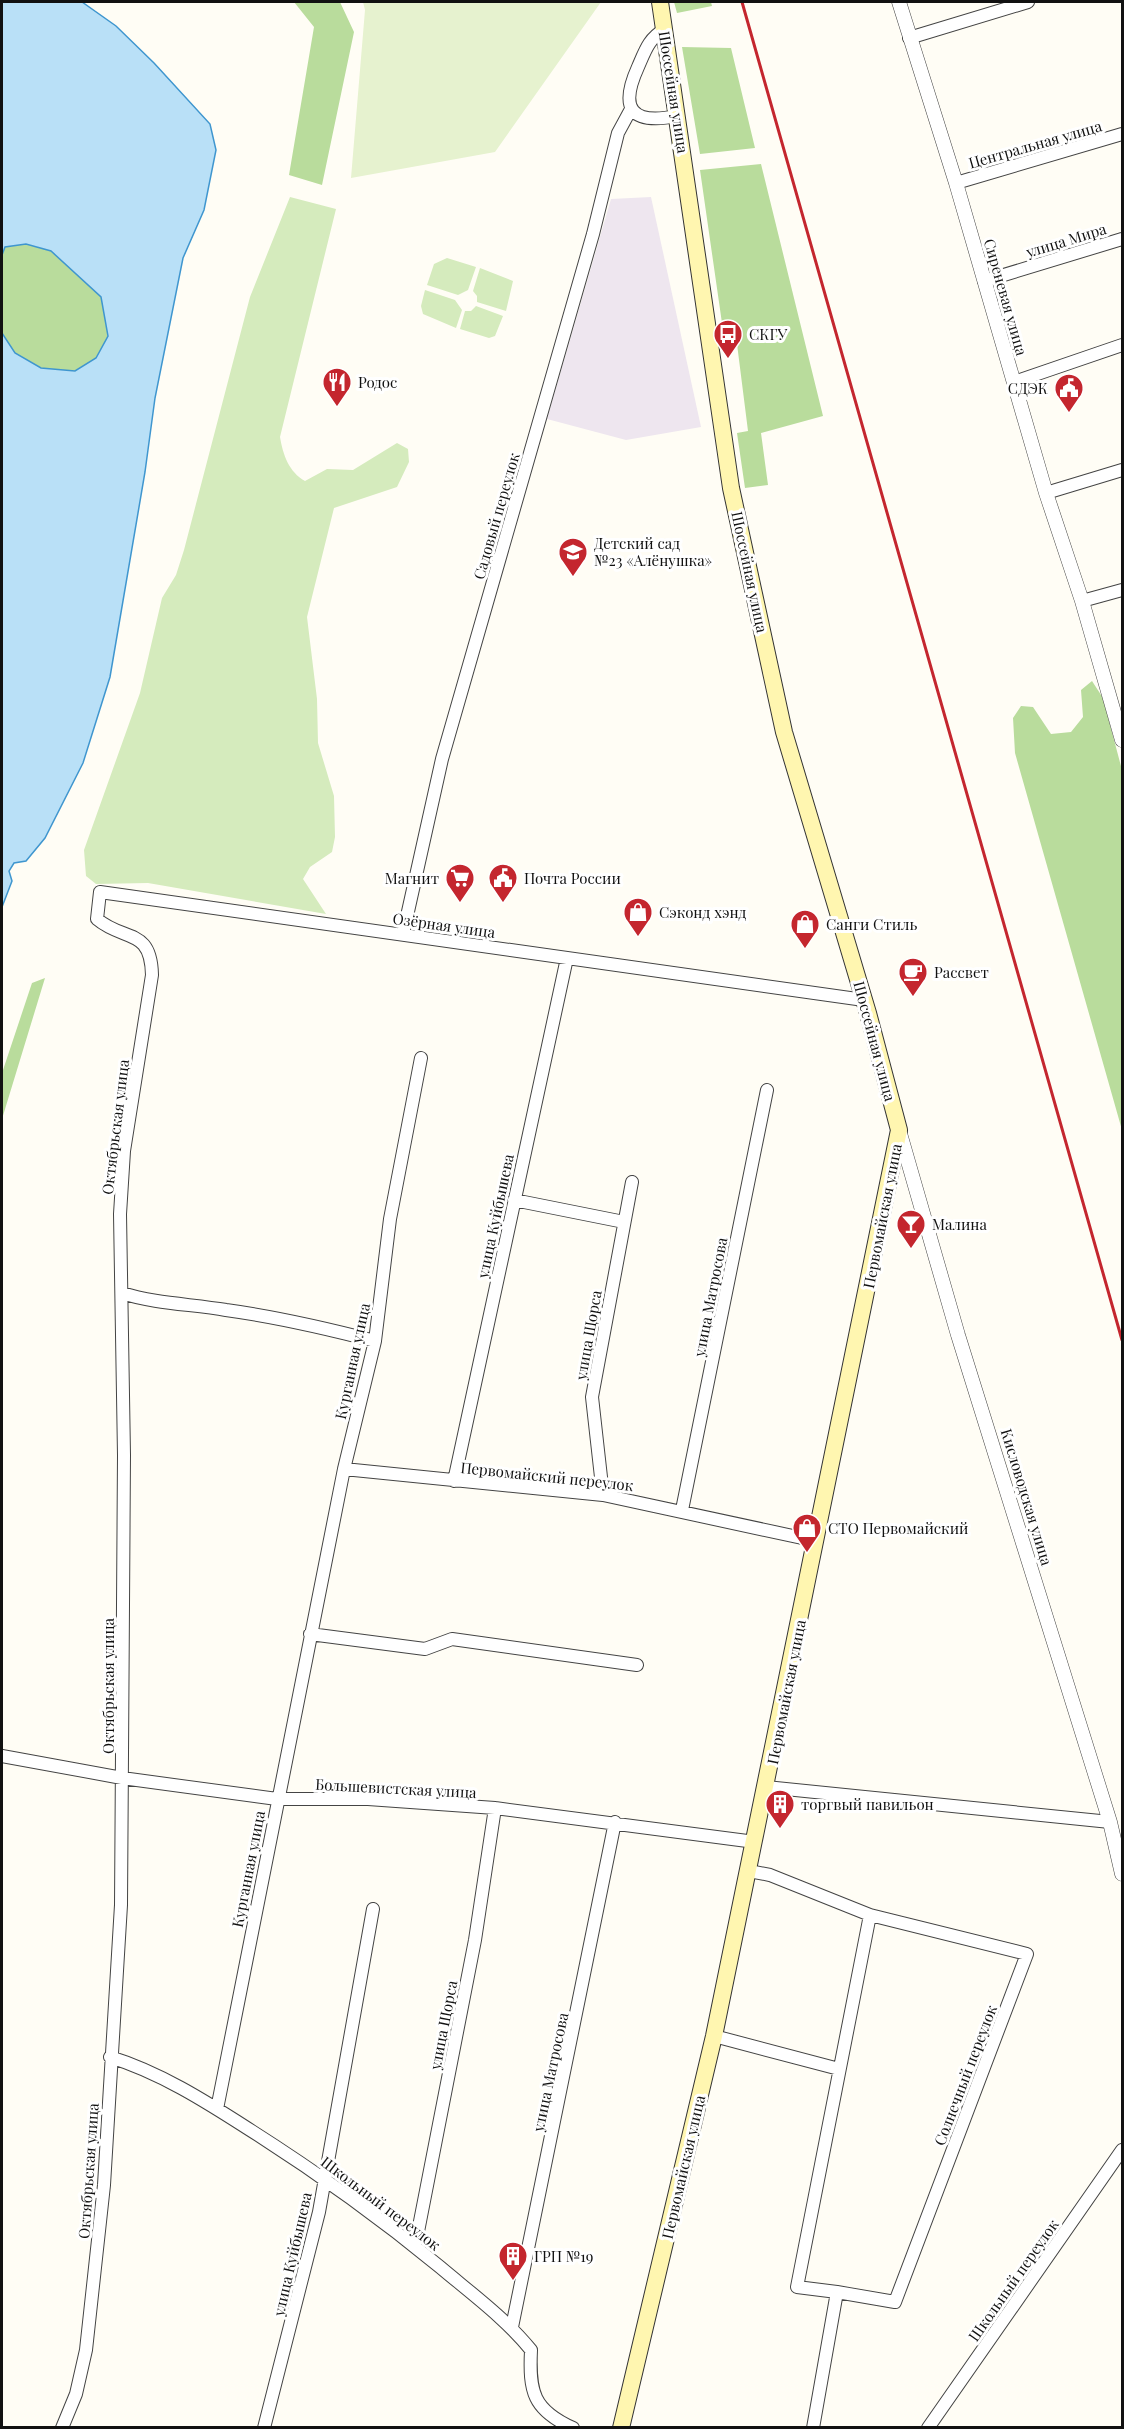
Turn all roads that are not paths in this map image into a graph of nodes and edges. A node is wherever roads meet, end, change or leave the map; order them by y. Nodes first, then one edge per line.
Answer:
1 (660, 2) edge
2 (898, 2) edge
3 (1028, 2) edge
4 (664, 30) junction
5 (909, 38) junction
6 (631, 109) junction
7 (677, 116) junction
8 (1122, 134) edge
9 (956, 183) junction
10 (1122, 239) edge
11 (984, 281) junction
12 (1122, 345) edge
13 (1014, 382) junction
14 (1122, 470) edge
15 (1046, 493) junction
16 (1122, 590) edge
17 (1082, 602) junction
18 (1122, 740) edge
19 (403, 934) junction
20 (144, 944) joint
21 (567, 958) junction
22 (864, 1000) junction
23 (422, 1058) dead end
24 (767, 1090) dead end
25 (899, 1130) junction
26 (632, 1182) dead end
27 (514, 1200) junction
28 (624, 1221) junction
29 (122, 1293) junction
30 (375, 1341) junction
31 (344, 1469) junction
32 (454, 1481) junction
33 (603, 1495) junction
34 (682, 1510) junction
35 (816, 1541) junction
36 (310, 1634) junction
37 (637, 1665) dead end
38 (2, 1756) edge
39 (122, 1778) junction
40 (766, 1787) junction
41 (277, 1799) junction
42 (495, 1808) junction
43 (615, 1822) junction
44 (1116, 1823) edge
45 (755, 1842) junction
46 (749, 1871) junction
47 (1122, 1874) edge
48 (373, 1909) dead end
49 (870, 1915) junction
50 (714, 2036) junction
51 (110, 2057) junction
52 (839, 2069) junction
53 (217, 2109) junction
54 (1122, 2150) edge
55 (324, 2176) junction
56 (415, 2247) junction
57 (837, 2292) junction
58 (512, 2327) junction
59 (62, 2427) edge
60 (264, 2427) edge
61 (573, 2427) edge
62 (621, 2427) edge
63 (813, 2427) edge
64 (928, 2427) edge

1 - 4 main road, Шоссейная улица
2 - 5 street, Сиреневая улица
3 - 5 street
4 - 6 street
4 - 7 main road, Шоссейная улица
5 - 9 street, Сиреневая улица
6 - 7 street
6 - 19 street, Садовый переулок
7 - 22 main road, Шоссейная улица
8 - 9 street, Центральная улица
9 - 11 street, Сиреневая улица
10 - 11 street, улица Мира
11 - 13 street, Сиреневая улица
12 - 13 street
13 - 15 street, Сиреневая улица
14 - 15 street
15 - 17 street, Сиреневая улица
16 - 17 street
17 - 18 street, Сиреневая улица
19 - 20 street, Озёрная улица
19 - 21 street, Озёрная улица
20 - 29 street, Октябрьская улица
21 - 22 street, Озёрная улица
21 - 27 street, улица Куйбышева
22 - 25 main road, Шоссейная улица
23 - 30 street, Курганная улица
24 - 34 street, улица Матросова
25 - 35 main road, Первомайская улица
25 - 44 street, Кисловодская улица
26 - 28 street, улица Щорса
27 - 28 street
27 - 32 street, улица Куйбышева
28 - 33 street, улица Щорса
29 - 30 street
29 - 39 street, Октябрьская улица
30 - 31 street, Курганная улица
31 - 32 street, Первомайский переулок
31 - 36 street, Курганная улица
32 - 33 street, Первомайский переулок
33 - 34 street, Первомайский переулок
34 - 35 street, Первомайский переулок
35 - 40 main road, Первомайская улица
36 - 37 street
36 - 41 street, Курганная улица
38 - 39 street, Большевистская улица
39 - 41 street, Большевистская улица
39 - 51 street, Октябрьская улица
40 - 44 street
40 - 45 main road, Первомайская улица
41 - 42 street, Большевистская улица
41 - 53 street, Курганная улица
42 - 43 street, Большевистская улица
42 - 56 street, улица Щорса
43 - 45 street, Большевистская улица
43 - 58 street, улица Матросова
44 - 47 street, Кисловодская улица
45 - 46 main road, Первомайская улица
46 - 49 street, Солнечный переулок
46 - 50 main road, Первомайская улица
48 - 55 street, улица Куйбышева
49 - 52 street, Солнечный переулок
49 - 57 street, Солнечный переулок
50 - 52 street
50 - 62 main road, Первомайская улица
51 - 53 street, Школьный переулок
51 - 59 street, Октябрьская улица
52 - 57 street, Солнечный переулок
53 - 55 street, Школьный переулок
54 - 64 street, Школьный переулок
55 - 56 street, Школьный переулок
55 - 60 street, улица Куйбышева
56 - 58 street, Школьный переулок
57 - 63 street
58 - 61 street, Школьный переулок

